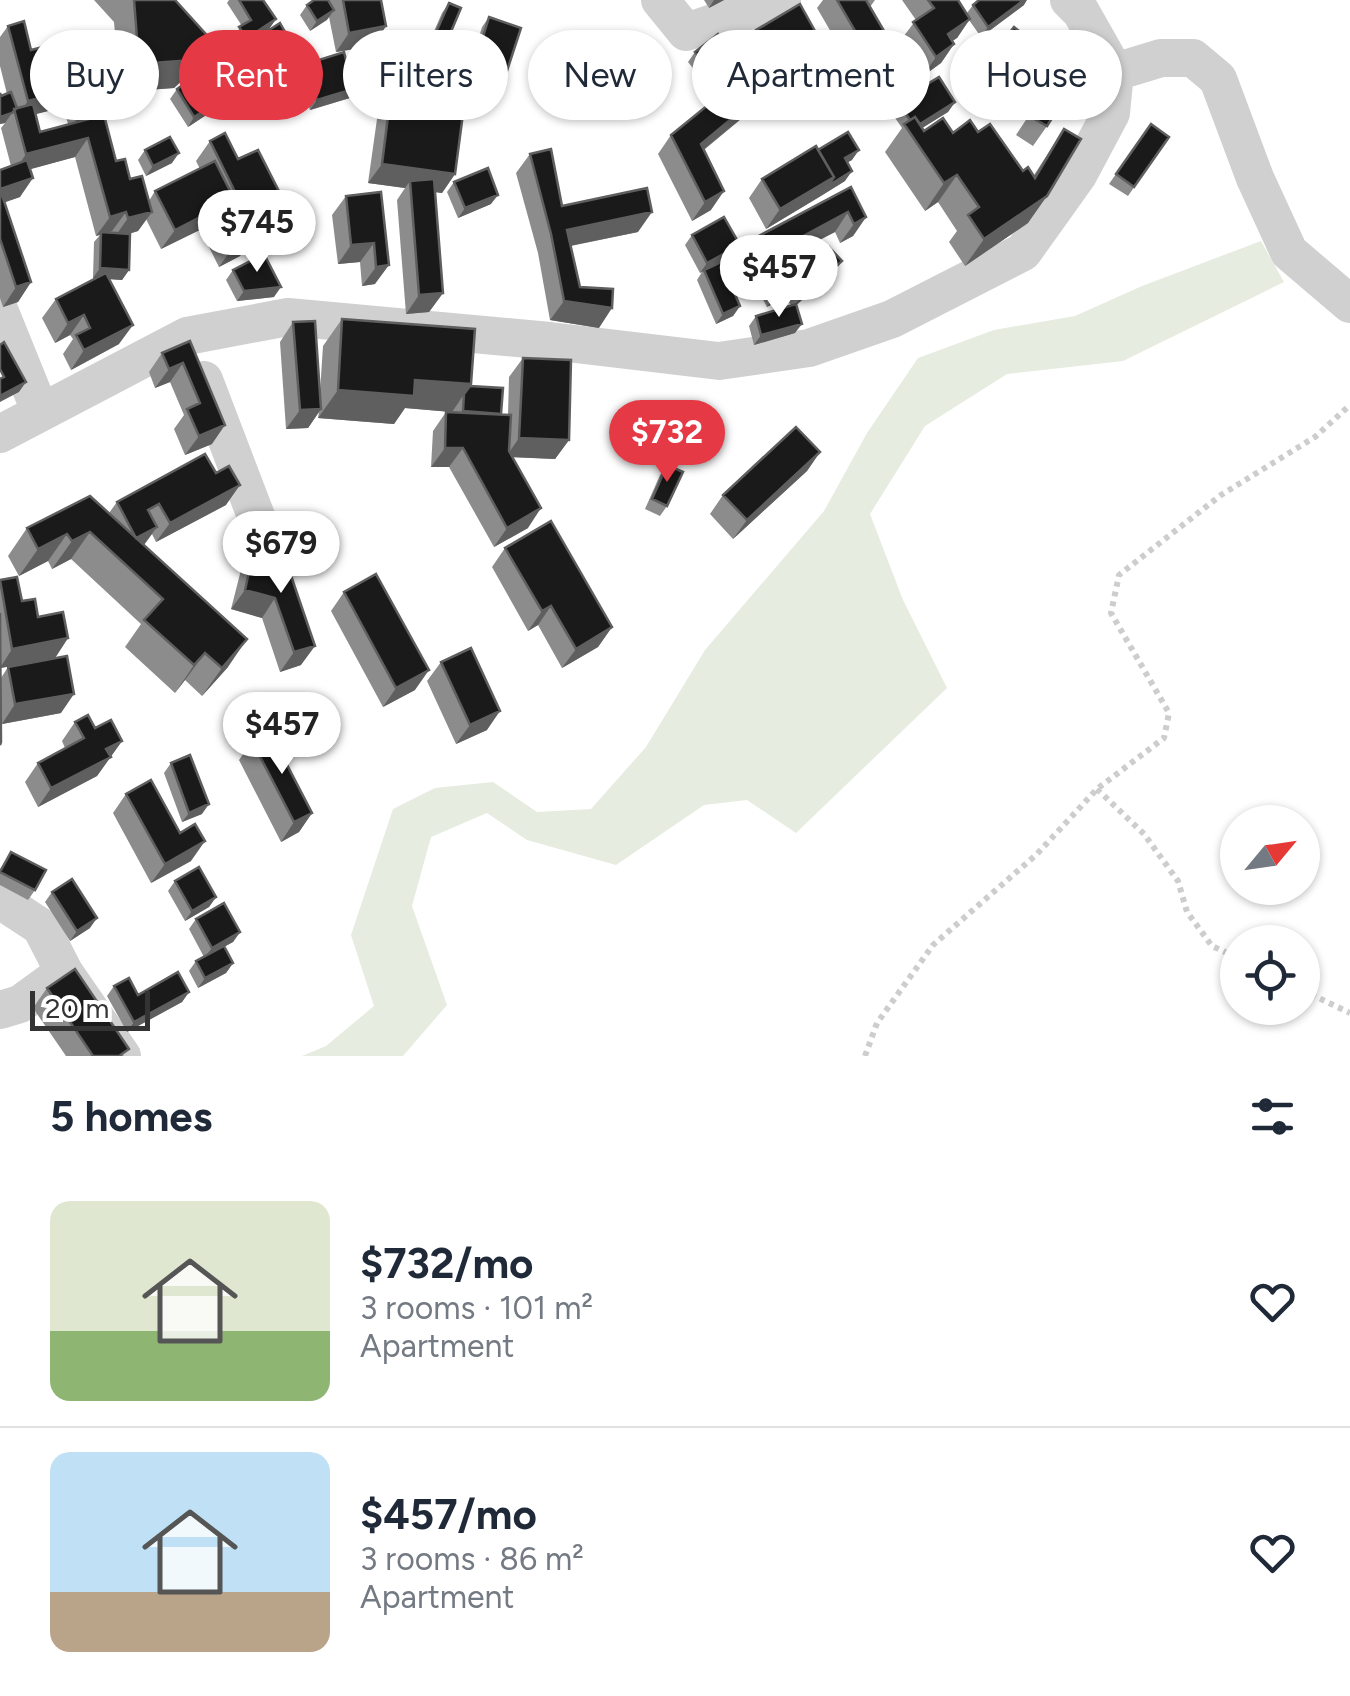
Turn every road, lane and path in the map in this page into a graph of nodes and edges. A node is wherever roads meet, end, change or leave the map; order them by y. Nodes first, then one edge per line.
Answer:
1 (660, 0) edge
2 (782, 0) edge
3 (1069, 0) edge
4 (1092, 30) edge
5 (1122, 70) edge
6 (1107, 120) edge
7 (1350, 304) edge
8 (0, 312) edge
9 (187, 336) junction
10 (1350, 405) edge
11 (40, 410) junction
12 (0, 434) edge
13 (268, 545) dead end
14 (1097, 788) junction
15 (0, 900) edge
16 (1220, 950) edge
17 (64, 972) junction
18 (1320, 998) edge
19 (0, 1010) edge
20 (1350, 1012) edge
21 (122, 1056) edge
22 (864, 1056) edge

1 - 2 street
3 - 4 street
5 - 7 street
6 - 9 street
8 - 11 street
9 - 11 street
9 - 13 street
10 - 14 path
11 - 12 street
14 - 16 path
14 - 22 path
15 - 17 street
17 - 19 street
17 - 21 street
18 - 20 path

